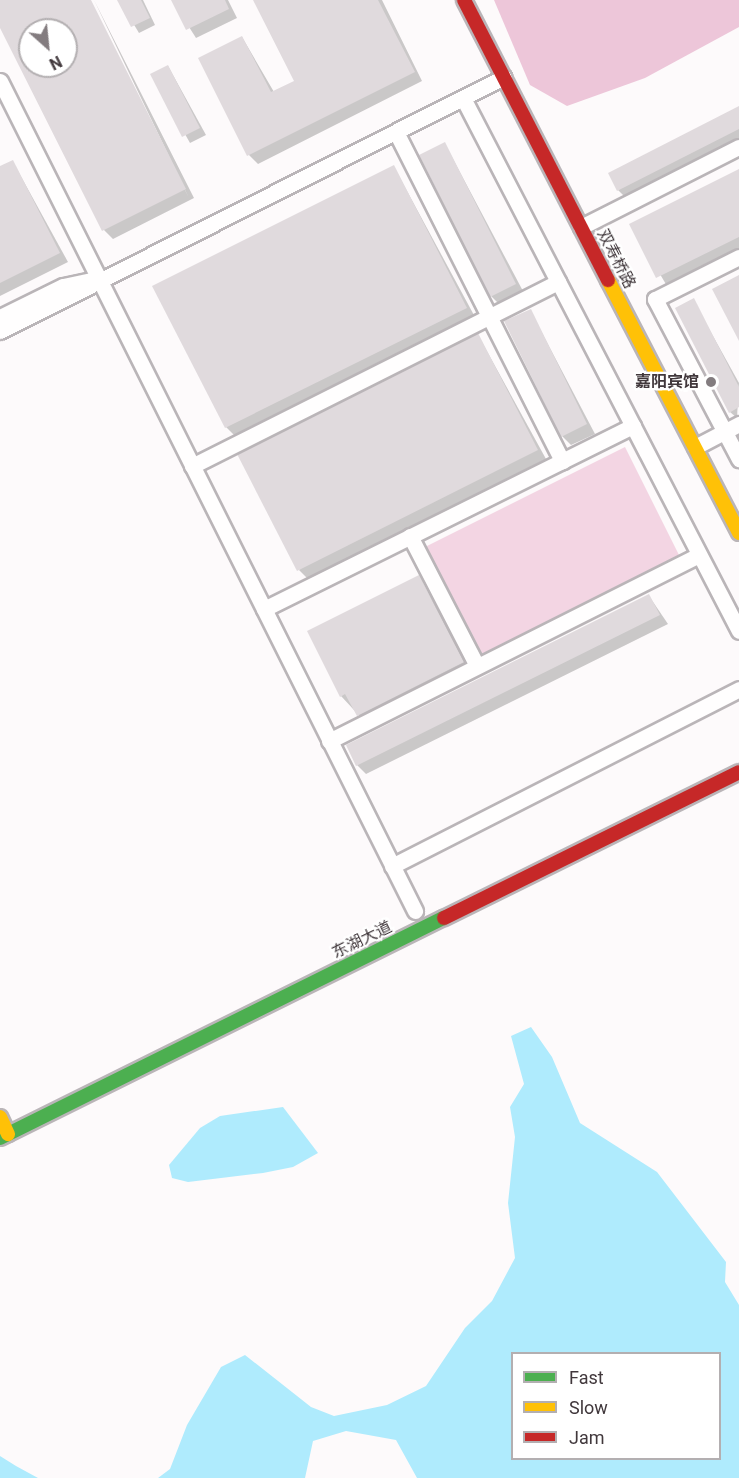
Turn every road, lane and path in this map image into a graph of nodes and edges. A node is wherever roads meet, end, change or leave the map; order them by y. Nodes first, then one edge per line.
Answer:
1 (464, 0) edge
2 (504, 77) junction
3 (0, 81) edge
4 (463, 98) junction
5 (396, 132) junction
6 (739, 147) edge
7 (581, 227) junction
8 (739, 257) edge
9 (99, 280) junction
10 (558, 282) junction
11 (489, 316) junction
12 (0, 317) edge
13 (0, 331) edge
14 (739, 424) edge
15 (633, 426) junction
16 (725, 431) junction
17 (694, 447) junction
18 (739, 459) edge
19 (562, 461) junction
20 (192, 466) junction
21 (739, 533) edge
22 (410, 536) junction
23 (699, 555) junction
24 (264, 609) junction
25 (739, 631) edge
26 (477, 666) junction
27 (739, 689) edge
28 (329, 741) junction
29 (739, 772) edge
30 (392, 866) junction
31 (415, 911) dead end
32 (4, 1115) edge
33 (4, 1136) edge

1 - 2 main road, 双寿桥路
2 - 4 street
2 - 7 main road, 双寿桥路
3 - 9 street
4 - 5 street
4 - 10 street
5 - 9 street
5 - 11 street
6 - 7 street
7 - 17 main road, 双寿桥路
8 - 16 street
9 - 12 street
9 - 13 street
9 - 20 street
10 - 11 street
10 - 15 street
11 - 19 street
11 - 20 street
14 - 16 street
15 - 19 street
15 - 23 street
16 - 17 street
16 - 18 street
17 - 21 main road, 双寿桥路
19 - 22 street
20 - 24 street
22 - 24 street
22 - 26 street
23 - 25 street
23 - 26 street
24 - 28 street
26 - 28 street
27 - 30 street
28 - 30 street
29 - 33 main road, 东湖大道
30 - 31 street
32 - 33 main road

